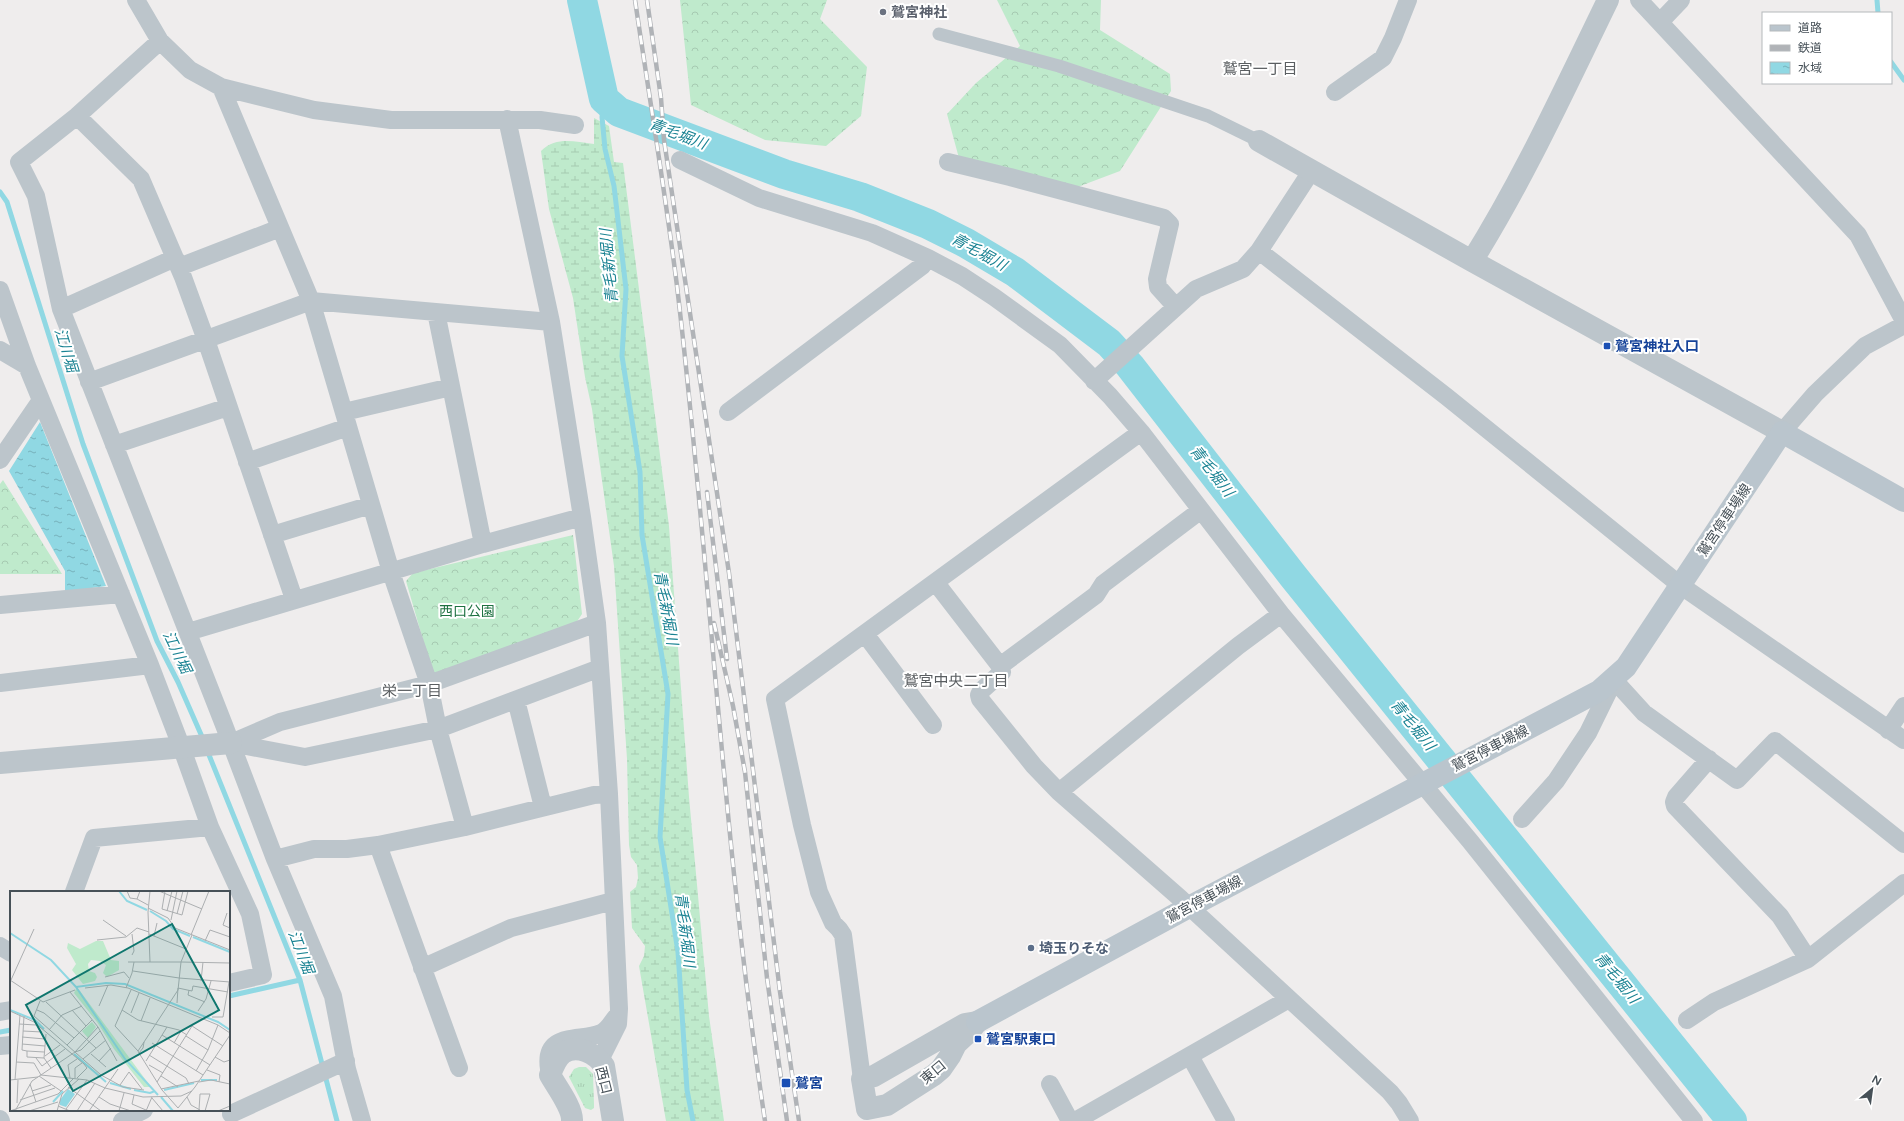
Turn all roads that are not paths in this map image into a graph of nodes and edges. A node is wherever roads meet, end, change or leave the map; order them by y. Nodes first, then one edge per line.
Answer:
1 (136, 0) edge
2 (1408, 0) edge
3 (1608, 0) edge
4 (1639, 0) edge
5 (1681, 0) edge
6 (1660, 22) junction
7 (939, 34) dead end
8 (160, 40) junction
9 (221, 86) junction
10 (1335, 92) dead end
11 (77, 116) junction
12 (507, 120) junction
13 (575, 125) dead end
14 (1259, 141) joint
15 (680, 160) dead end
16 (948, 162) dead end
17 (1312, 170) junction
18 (280, 228) junction
19 (1259, 252) junction
20 (928, 258) junction
21 (1472, 261) junction
22 (177, 263) junction
23 (0, 290) edge
24 (311, 301) junction
25 (1176, 307) junction
26 (61, 309) junction
27 (436, 312) junction
28 (1904, 321) edge
29 (551, 322) junction
30 (1904, 325) edge
31 (206, 340) junction
32 (0, 350) edge
33 (27, 366) junction
34 (1099, 378) junction
35 (89, 382) junction
36 (451, 387) junction
37 (41, 400) junction
38 (228, 407) junction
39 (728, 412) dead end
40 (346, 420) junction
41 (1141, 432) junction
42 (1782, 432) junction
43 (5, 441) edge
44 (114, 445) junction
45 (0, 460) edge
46 (247, 462) junction
47 (1904, 501) edge
48 (371, 505) junction
49 (1201, 510) junction
50 (582, 517) junction
51 (272, 535) junction
52 (483, 544) junction
53 (391, 572) junction
54 (936, 582) junction
55 (1680, 585) junction
56 (121, 594) junction
57 (294, 599) junction
58 (0, 605) edge
59 (1280, 614) junction
60 (597, 623) junction
61 (188, 632) junction
62 (865, 634) junction
63 (150, 665) junction
64 (1000, 666) junction
65 (600, 668) junction
66 (1614, 680) junction
67 (0, 683) edge
68 (428, 684) junction
69 (516, 700) junction
70 (1904, 706) edge
71 (933, 725) dead end
72 (438, 729) junction
73 (1888, 730) junction
74 (1904, 740) edge
75 (231, 743) junction
76 (181, 746) junction
77 (1709, 760) junction
78 (0, 763) edge
79 (1427, 781) junction
80 (1059, 792) junction
81 (609, 794) junction
82 (543, 807) junction
83 (1522, 819) dead end
84 (210, 827) junction
85 (465, 827) junction
86 (378, 844) junction
87 (1904, 844) edge
88 (276, 860) junction
89 (1904, 883) edge
90 (74, 891) edge
91 (235, 895) edge
92 (613, 901) junction
93 (1189, 907) junction
94 (0, 946) edge
95 (10, 952) edge
96 (1808, 959) junction
97 (422, 968) junction
98 (230, 983) edge
99 (1288, 999) junction
100 (10, 1010) edge
101 (0, 1012) edge
102 (619, 1014) junction
103 (1687, 1020) dead end
104 (977, 1022) junction
105 (10, 1044) edge
106 (0, 1046) edge
107 (1190, 1056) junction
108 (600, 1060) junction
109 (346, 1061) junction
110 (892, 1066) junction
111 (459, 1068) dead end
112 (550, 1075) junction
113 (862, 1079) junction
114 (1050, 1084) dead end
115 (909, 1091) junction
116 (142, 1111) edge
117 (231, 1115) edge
118 (868, 1115) edge
119 (122, 1121) edge
120 (362, 1121) edge
121 (572, 1121) edge
122 (613, 1121) edge
123 (1070, 1121) edge
124 (1075, 1121) edge
125 (1226, 1121) edge
126 (1410, 1121) edge
127 (1694, 1121) edge

1 - 8 street
2 - 10 street
3 - 21 street
4 - 6 street
5 - 6 street
6 - 28 street
7 - 14 street
8 - 9 street
8 - 11 street
9 - 12 street
9 - 18 street
11 - 22 street
11 - 26 street
12 - 13 street
12 - 29 street
14 - 17 street
15 - 20 street
16 - 25 street
17 - 19 street
17 - 21 street
18 - 22 street
18 - 24 street
19 - 25 street
19 - 55 street
20 - 34 street
20 - 39 street
21 - 42 street
22 - 26 street
22 - 31 street
23 - 33 street
24 - 27 street
24 - 31 street
24 - 40 street
25 - 34 street
26 - 35 street
27 - 29 street
27 - 36 street
29 - 50 street
30 - 42 street
31 - 35 street
31 - 38 street
32 - 33 street
33 - 37 street
34 - 41 street
35 - 44 street
36 - 40 street
36 - 52 street
37 - 43 street
37 - 56 street
38 - 44 street
38 - 46 street
40 - 46 street
40 - 48 street
41 - 49 street
41 - 54 street
42 - 47 main road
42 - 55 main road, 鷲宮停車場線
43 - 45 street
44 - 61 street
46 - 51 street
48 - 51 street
48 - 53 street
49 - 59 street
49 - 64 street
50 - 52 street
50 - 60 street
51 - 57 street
52 - 53 street
53 - 57 street
53 - 68 street
54 - 62 street
54 - 64 street
55 - 66 main road, 鷲宮停車場線
55 - 73 street
56 - 58 street
56 - 63 street
57 - 61 street
59 - 79 street
59 - 80 street
60 - 65 street
60 - 68 street
61 - 75 street
62 - 71 street
62 - 113 street
63 - 67 street
63 - 76 street
64 - 80 street
65 - 69 street
65 - 81 street
66 - 77 street
66 - 79 main road, 鷲宮停車場線
66 - 83 street
68 - 72 street
68 - 75 street
69 - 72 street
69 - 82 street
70 - 73 street
72 - 75 street
72 - 85 street
73 - 74 street
75 - 76 street
75 - 88 street
76 - 78 street
76 - 84 street
77 - 87 street
77 - 96 street
79 - 93 main road, 鷲宮停車場線
79 - 127 street
80 - 93 street
81 - 82 street
81 - 92 street
82 - 85 street
84 - 90 street
84 - 91 street
85 - 86 street
86 - 88 street
86 - 97 street
88 - 109 street
89 - 96 street
91 - 98 street
92 - 97 street
92 - 102 street
93 - 99 street
93 - 104 main road, 鷲宮停車場線
94 - 95 street
96 - 103 street
97 - 111 street
99 - 107 street
99 - 126 street
100 - 101 street
102 - 108 street
102 - 112 street
104 - 110 street, 東口
104 - 115 street, 東口
105 - 106 street
107 - 124 street
107 - 125 street
108 - 112 street, 西口
108 - 122 street, 西口
109 - 117 street
109 - 120 street
110 - 113 street, 東口
110 - 115 street
112 - 121 street
113 - 118 street, 東口
114 - 123 street
115 - 118 street, 東口
116 - 119 street

